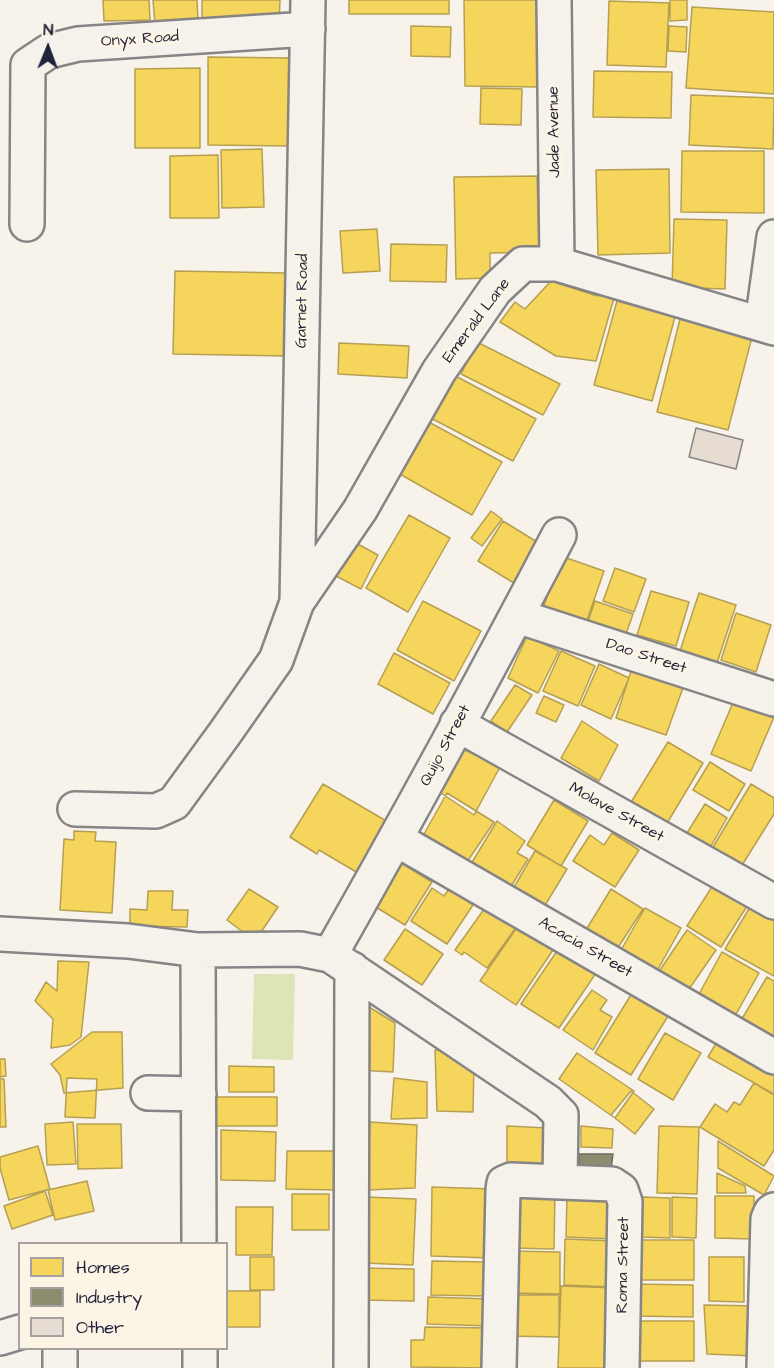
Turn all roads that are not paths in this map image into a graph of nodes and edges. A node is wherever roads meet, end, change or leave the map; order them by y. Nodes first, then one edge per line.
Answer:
1 (554, 0) edge
2 (308, 14) edge
3 (27, 224) dead end
4 (774, 237) edge
5 (557, 264) junction
6 (768, 326) edge
7 (559, 535) dead end
8 (297, 602) junction
9 (517, 616) junction
10 (774, 699) edge
11 (457, 724) junction
12 (75, 809) dead end
13 (396, 839) junction
14 (774, 902) edge
15 (0, 934) edge
16 (198, 950) junction
17 (341, 962) junction
18 (774, 1057) edge
19 (148, 1093) dead end
20 (199, 1094) junction
21 (560, 1182) junction
22 (774, 1210) edge
23 (200, 1242) edge
24 (18, 1333) edge
25 (0, 1338) edge
26 (60, 1350) edge
27 (200, 1350) edge
28 (60, 1368) edge
29 (200, 1368) edge
30 (351, 1368) edge
31 (499, 1368) edge
32 (622, 1368) edge
33 (764, 1368) edge

1 - 5 street, Jade Avenue
2 - 3 street, Onyx Road
2 - 8 street, Garnet Road
4 - 6 street
5 - 6 street, Emerald Lane
5 - 8 street, Emerald Lane
7 - 9 street, Quijo Street
8 - 12 street
9 - 10 street, Dao Street
9 - 11 street, Quijo Street
11 - 13 street, Quijo Street
11 - 14 street, Molave Street
13 - 17 street, Quijo Street
13 - 18 street, Acacia Street
15 - 16 street
16 - 17 street
16 - 20 street
17 - 21 street
17 - 30 street
19 - 20 street
20 - 23 street
21 - 31 street
21 - 32 street, Roma Street
22 - 33 street
24 - 25 street
26 - 28 street
27 - 29 street

